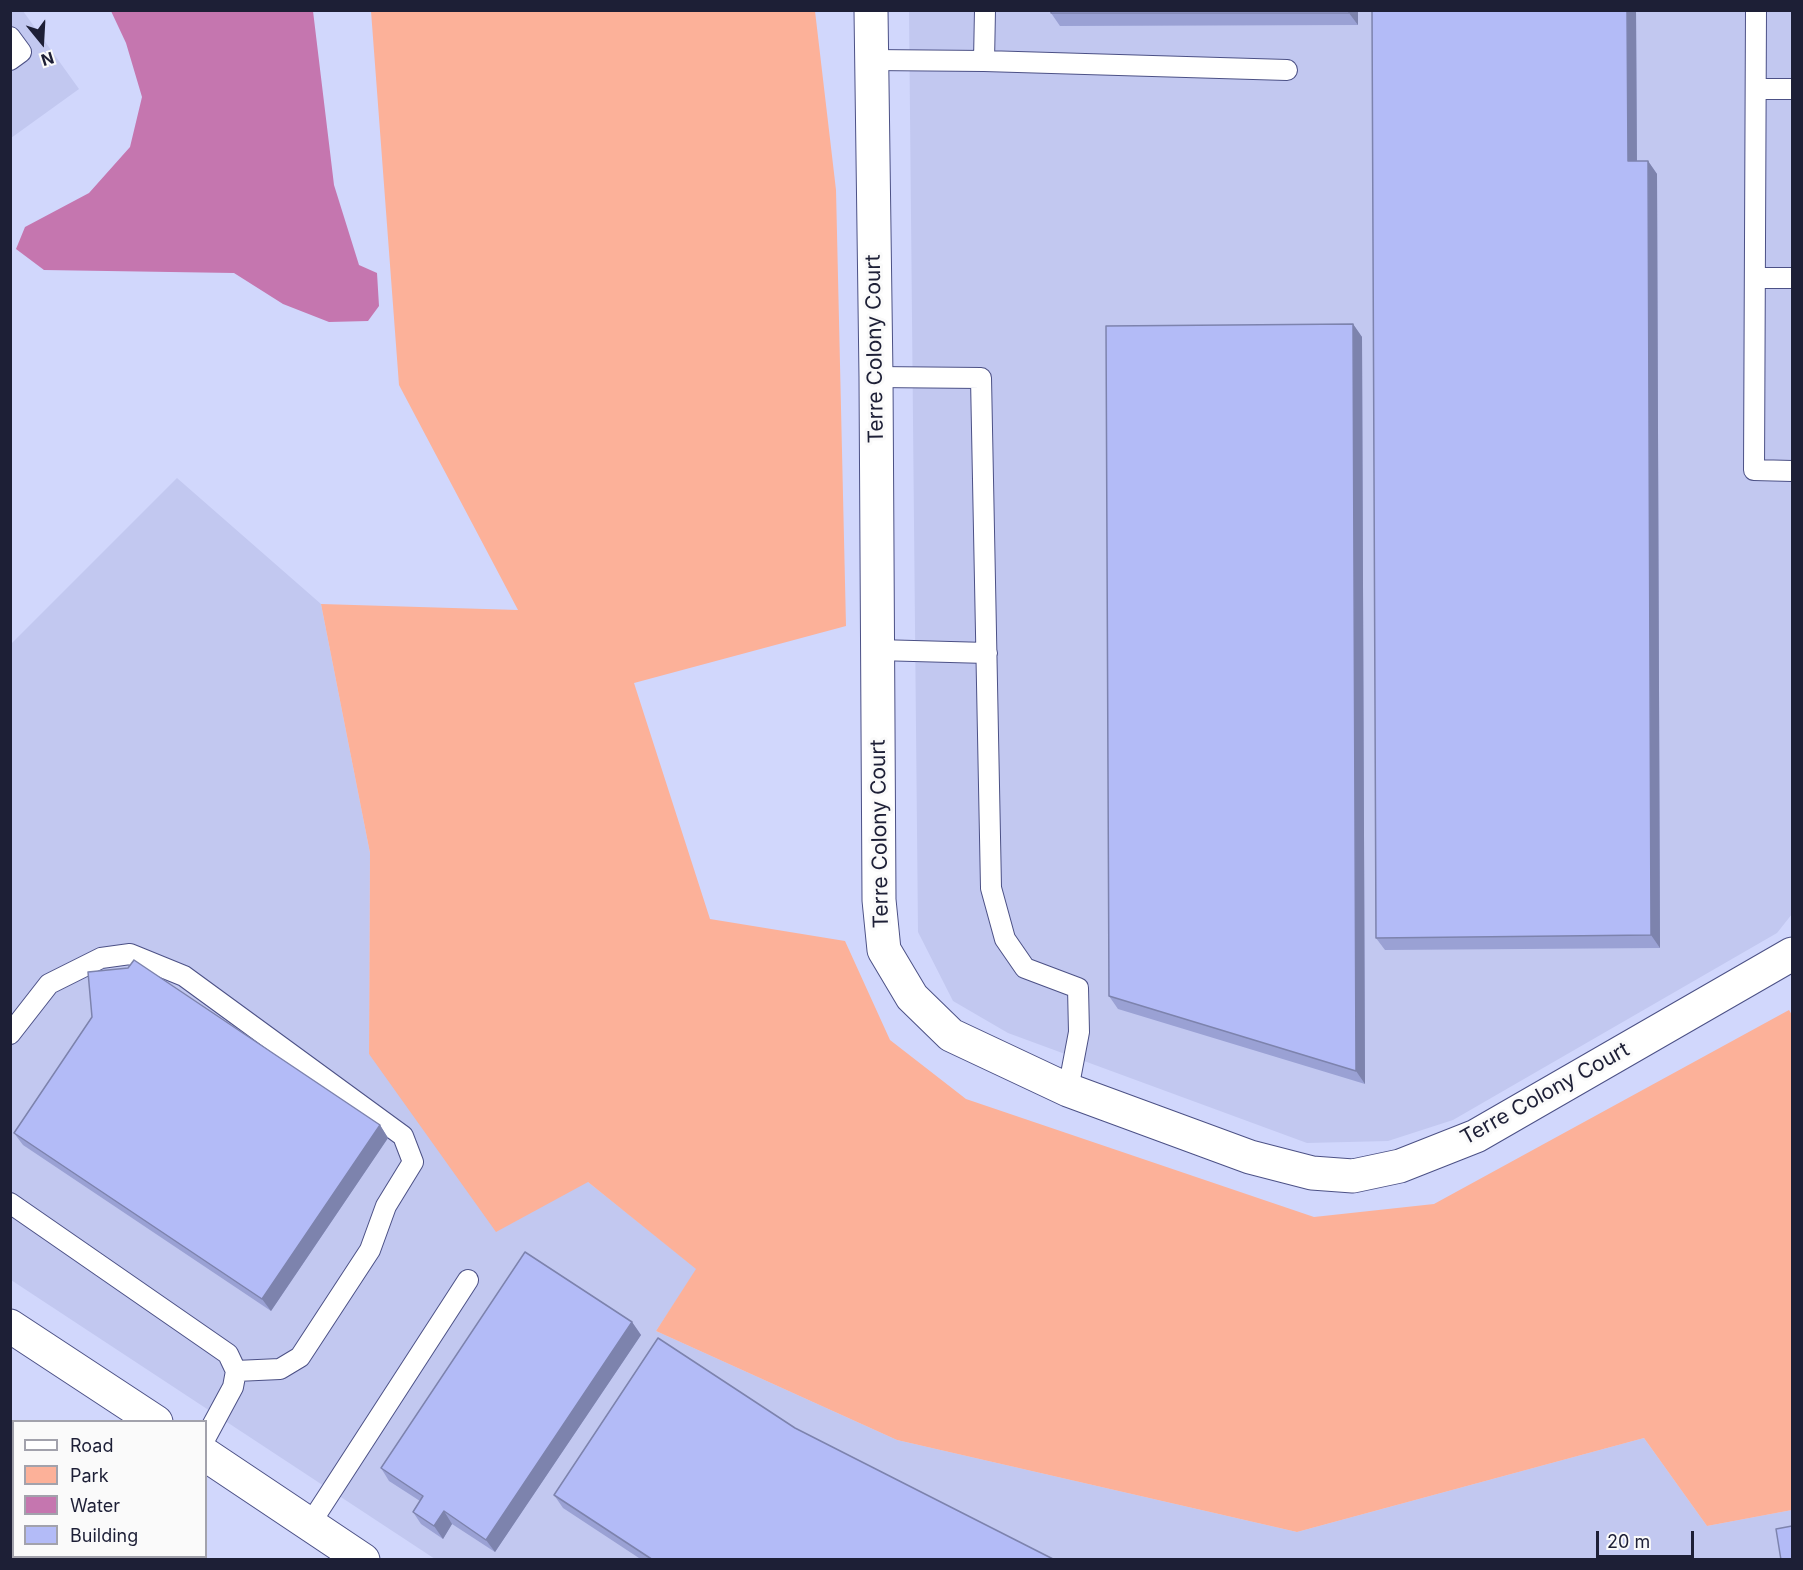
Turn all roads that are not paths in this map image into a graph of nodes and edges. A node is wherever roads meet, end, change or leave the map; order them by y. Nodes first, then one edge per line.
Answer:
1 (871, 10) edge
2 (985, 10) edge
3 (1756, 10) edge
4 (10, 37) edge
5 (10, 60) edge
6 (872, 60) junction
7 (984, 61) junction
8 (1287, 70) dead end
9 (1755, 89) junction
10 (1792, 89) edge
11 (1755, 278) junction
12 (1792, 278) edge
13 (876, 377) junction
14 (1792, 471) edge
15 (877, 650) junction
16 (987, 653) junction
17 (1792, 954) edge
18 (10, 1034) edge
19 (1068, 1090) junction
20 (10, 1203) edge
21 (468, 1280) dead end
22 (14, 1330) edge
23 (236, 1371) junction
24 (153, 1420) edge
25 (207, 1435) edge
26 (207, 1456) edge
27 (310, 1524) junction
28 (363, 1560) edge

1 - 6 street, Terre Colony Court
2 - 7 lane
3 - 9 lane
4 - 5 lane
6 - 7 lane
6 - 13 street, Terre Colony Court
7 - 8 lane
9 - 10 lane
9 - 11 lane
11 - 12 lane
11 - 14 lane
13 - 15 street, Terre Colony Court
13 - 16 lane
15 - 16 lane
15 - 19 street, Terre Colony Court
16 - 19 lane
17 - 19 street, Terre Colony Court
18 - 23 lane
20 - 23 lane
21 - 27 lane
22 - 24 street
23 - 25 lane
26 - 27 street
27 - 28 street

